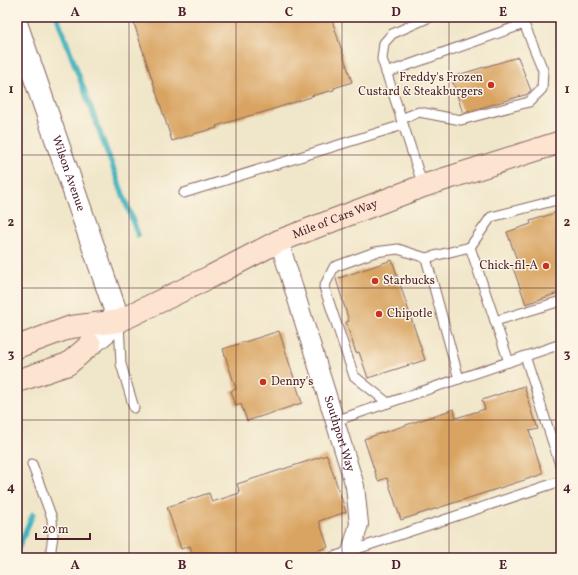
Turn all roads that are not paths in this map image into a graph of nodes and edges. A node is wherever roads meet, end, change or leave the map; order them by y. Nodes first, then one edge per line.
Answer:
1 (429, 17) edge
2 (523, 20) edge
3 (17, 26) edge
4 (386, 73) junction
5 (402, 122) junction
6 (561, 142) edge
7 (423, 186) junction
8 (184, 193) dead end
9 (561, 199) edge
10 (279, 241) junction
11 (470, 247) junction
12 (426, 258) junction
13 (561, 301) edge
14 (495, 320) junction
15 (119, 321) junction
16 (561, 344) edge
17 (90, 346) joint
18 (17, 347) edge
19 (525, 356) junction
20 (509, 362) junction
21 (458, 379) junction
22 (17, 381) edge
23 (388, 403) junction
24 (134, 408) dead end
25 (335, 421) junction
26 (32, 464) dead end
27 (561, 468) edge
28 (561, 481) edge
29 (349, 555) edge
30 (52, 558) edge
31 (330, 558) edge

1 - 4 lane
2 - 4 lane
2 - 5 lane
3 - 15 street, Wilson Avenue
4 - 5 lane
5 - 7 lane
5 - 8 lane
6 - 7 main road, Mile of Cars Way
7 - 10 main road, Mile of Cars Way
9 - 11 lane
10 - 15 main road, Mile of Cars Way
10 - 25 street, Southport Way
11 - 12 lane
11 - 14 lane
12 - 21 lane
12 - 23 lane
13 - 14 lane
14 - 20 lane
15 - 17 street, Mile of Cars Way
15 - 18 main road, Mile of Cars Way
15 - 24 lane
16 - 19 lane
17 - 22 main road, Mile of Cars Way
19 - 20 lane
19 - 27 lane
20 - 21 lane
21 - 23 lane
23 - 25 lane
25 - 29 street, Southport Way
26 - 30 lane
28 - 29 lane
29 - 31 lane

